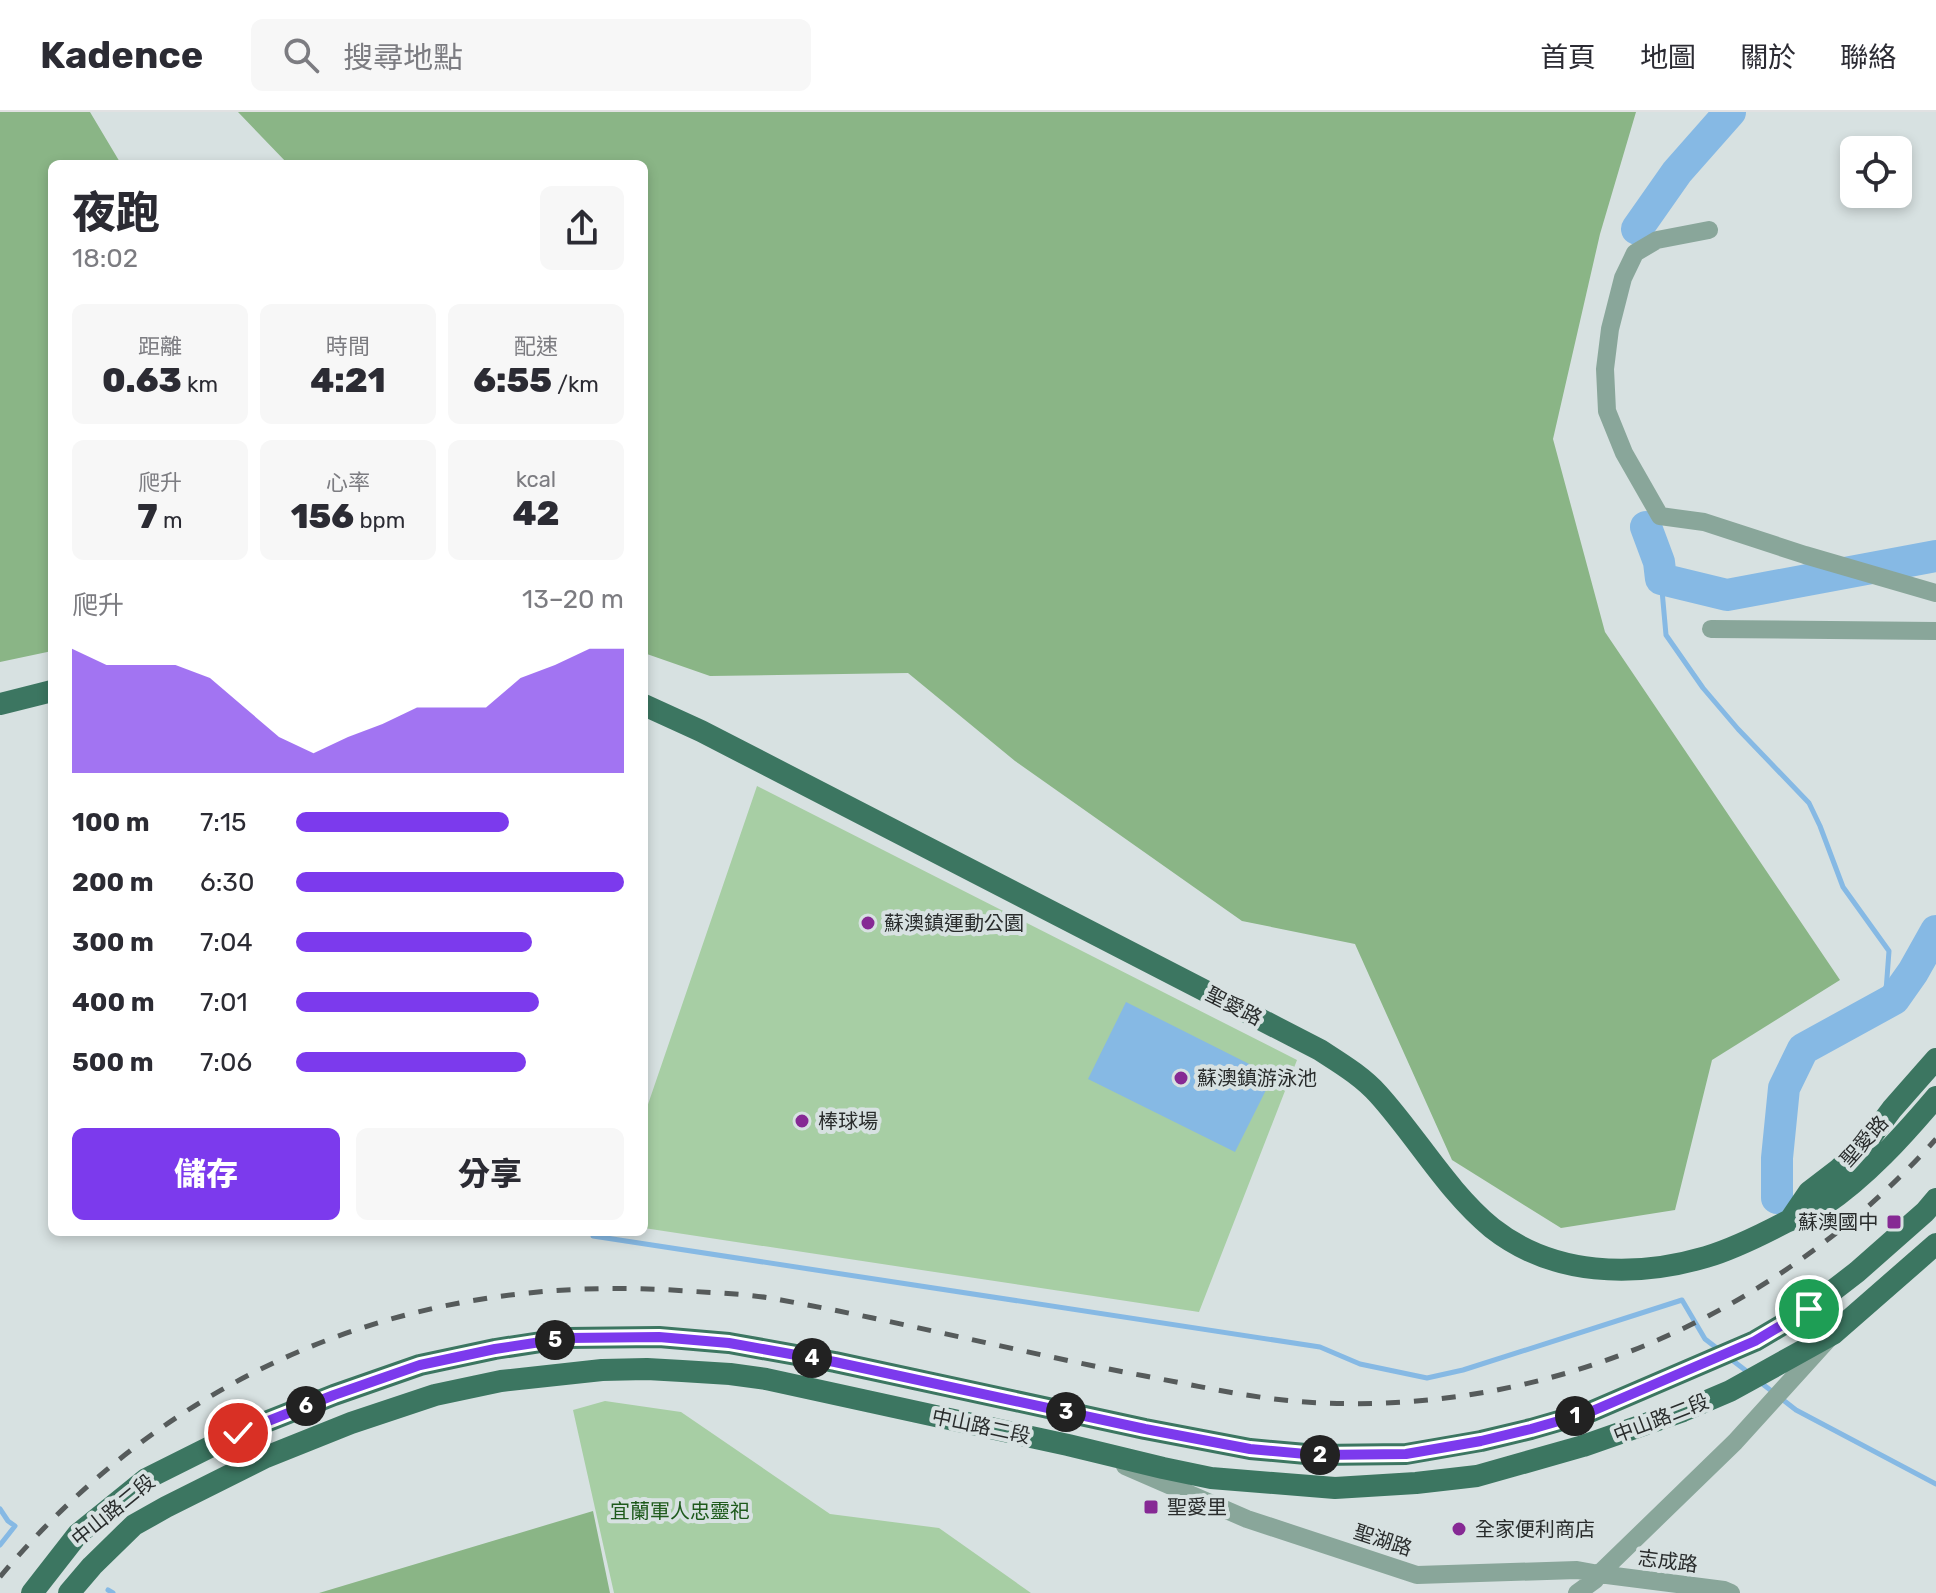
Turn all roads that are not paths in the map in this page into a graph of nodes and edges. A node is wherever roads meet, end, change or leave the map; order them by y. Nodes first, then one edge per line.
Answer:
1 (1709, 230) dead end
2 (1936, 593) edge
3 (1711, 629) dead end
4 (1936, 631) edge
5 (48, 692) edge
6 (0, 704) edge
7 (648, 707) edge
8 (1936, 1039) edge
9 (1936, 1059) edge
10 (1936, 1097) edge
11 (1892, 1109) junction
12 (1936, 1199) edge
13 (1790, 1220) junction
14 (1936, 1244) edge
15 (1809, 1309) junction
16 (1833, 1334) junction
17 (1089, 1451) junction
18 (146, 1479) junction
19 (166, 1507) junction
20 (1599, 1574) junction
21 (1725, 1592) edge
22 (32, 1593) edge
23 (69, 1593) edge
24 (1577, 1593) edge

1 - 2 street
3 - 4 street
5 - 6 main road
7 - 13 main road, 聖愛路
8 - 11 main road
9 - 11 main road, 聖愛路
10 - 13 main road, 聖愛路
11 - 13 main road, 聖愛路
12 - 15 main road, 中山路二段
14 - 16 main road, 中山路二段
15 - 16 street
15 - 18 main road, 中山路二段
16 - 17 main road, 中山路二段
16 - 20 street
17 - 19 main road, 中山路二段
17 - 20 street, 聖湖路
18 - 19 main road
18 - 22 main road, 中山路二段
19 - 23 main road, 中山路二段
20 - 21 street, 志成路
20 - 24 street

